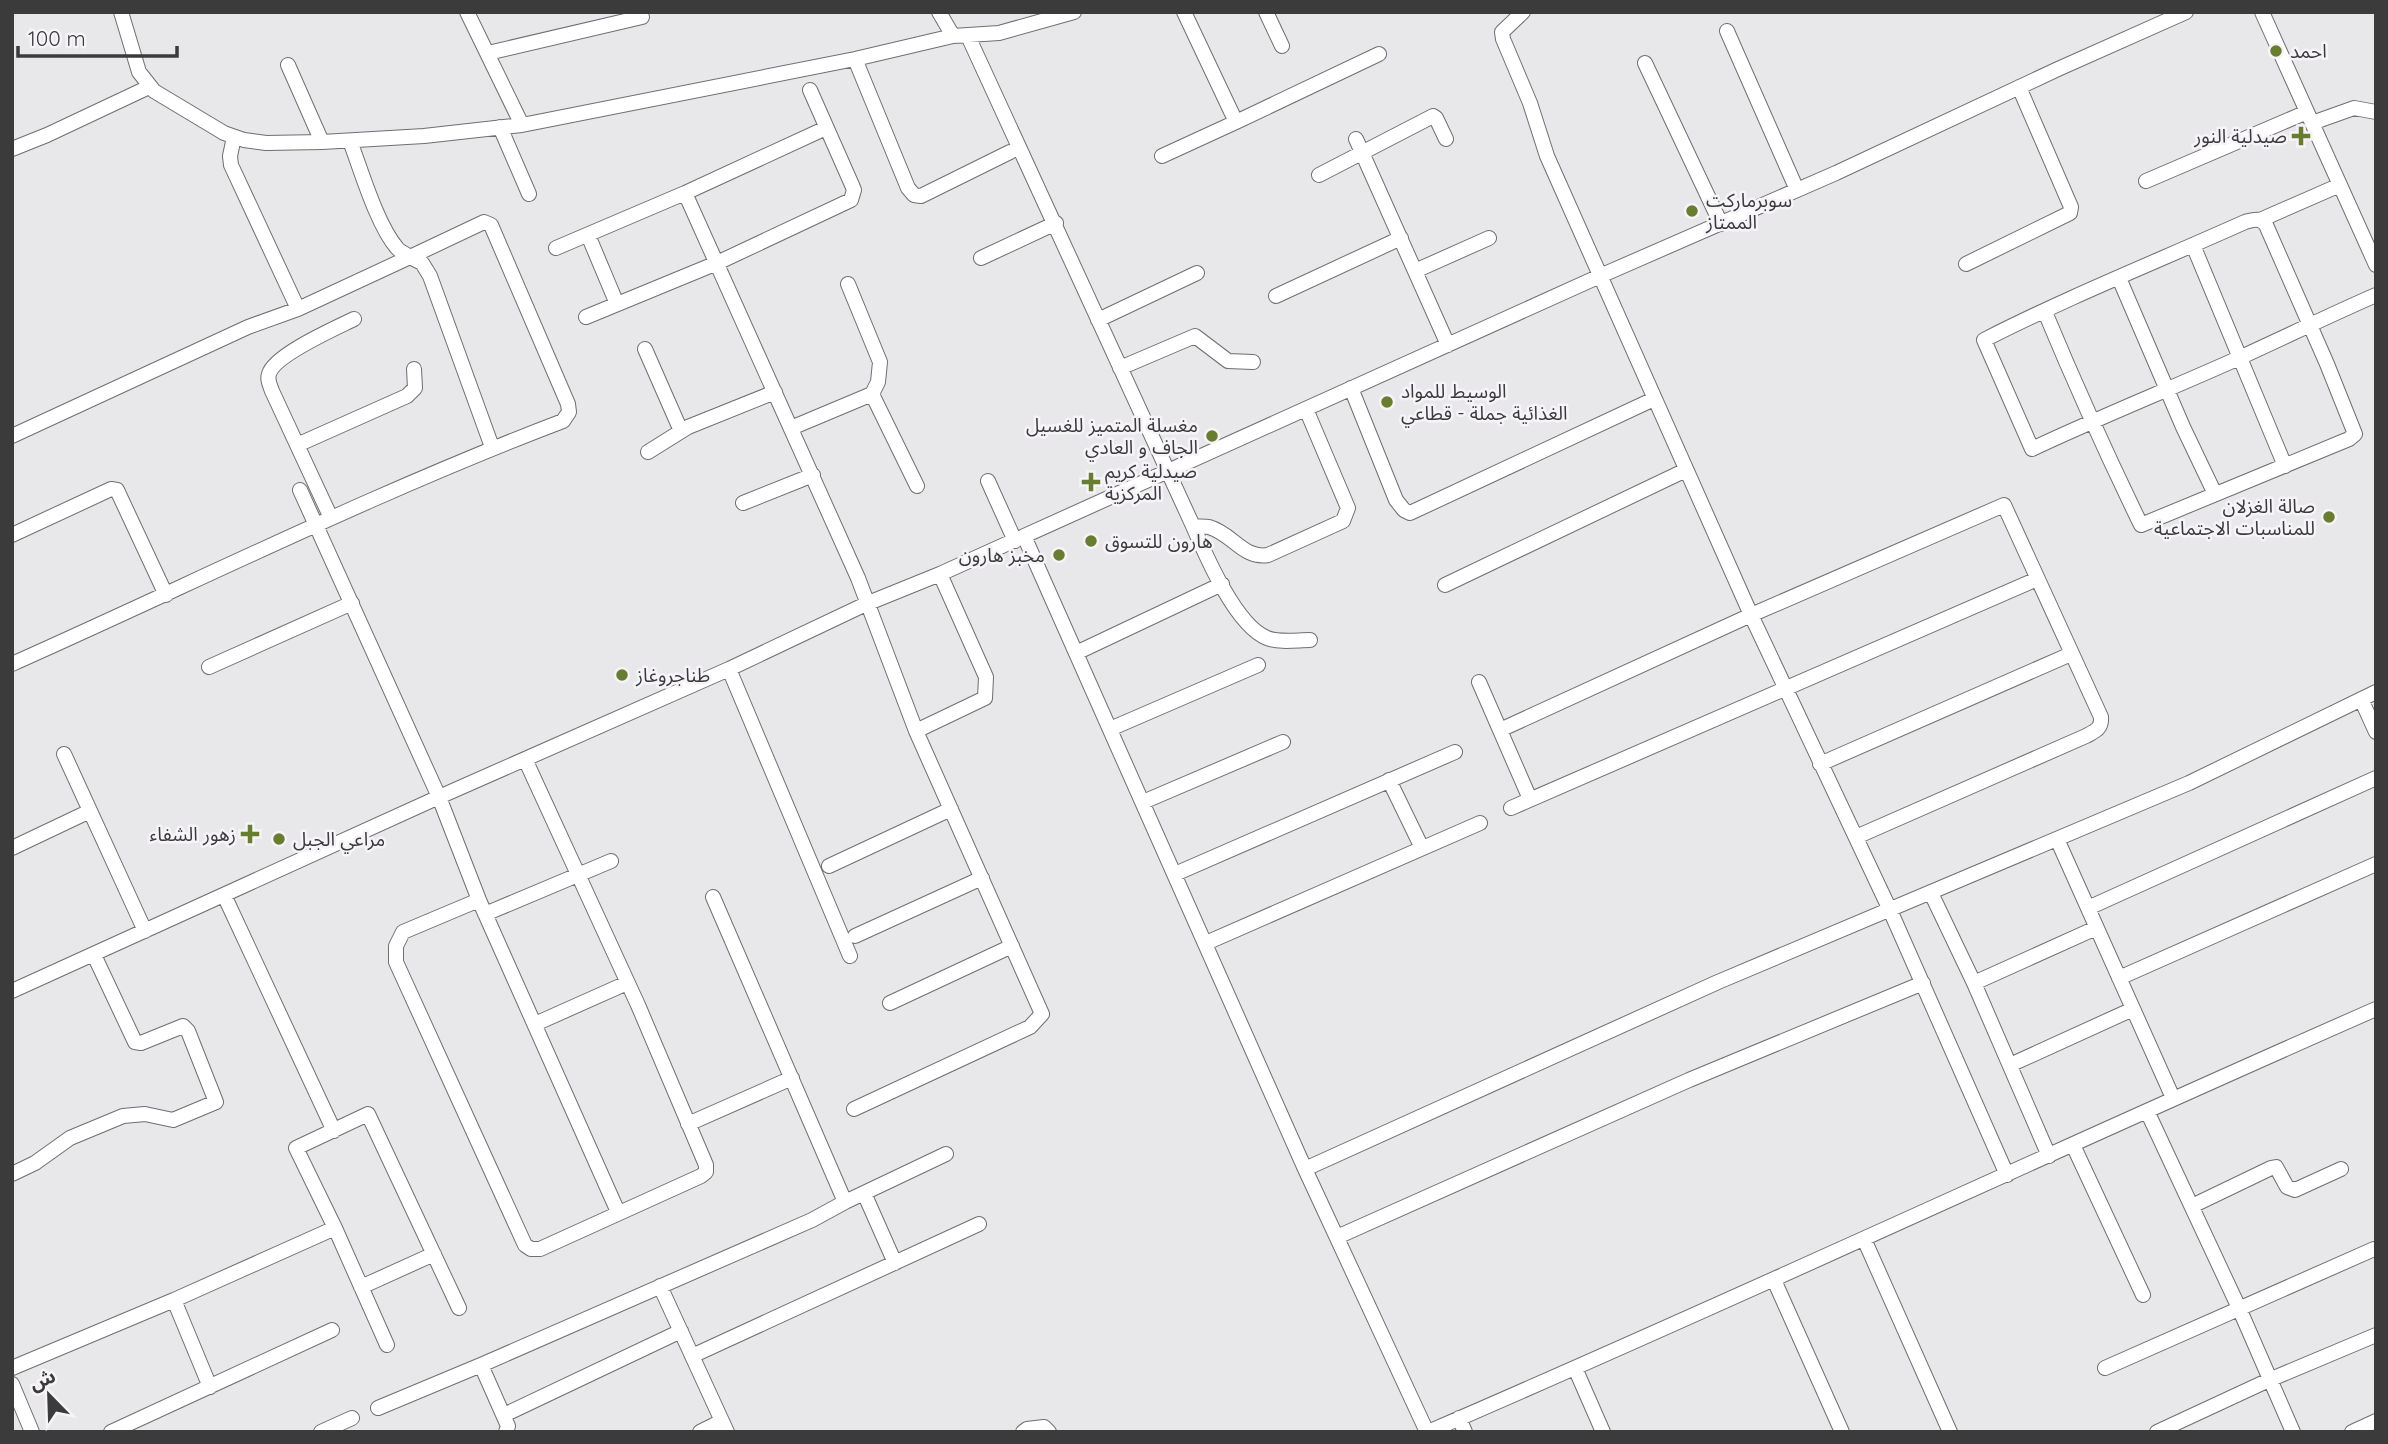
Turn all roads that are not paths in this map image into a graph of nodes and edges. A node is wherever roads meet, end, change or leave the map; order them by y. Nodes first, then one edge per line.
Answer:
1 (121, 12) edge
2 (467, 12) edge
3 (939, 12) edge
4 (1074, 12) edge
5 (1184, 12) edge
6 (1266, 12) edge
7 (1523, 12) edge
8 (2186, 12) edge
9 (2262, 12) edge
10 (642, 17) dead end
11 (1727, 31) dead end
12 (953, 36) junction
13 (968, 36) junction
14 (1282, 46) dead end
15 (488, 53) junction
16 (1379, 54) dead end
17 (855, 59) junction
18 (1645, 63) dead end
19 (288, 65) dead end
20 (149, 87) junction
21 (2019, 87) junction
22 (810, 90) dead end
23 (2376, 112) edge
24 (2309, 118) junction
25 (1236, 122) junction
26 (522, 125) junction
27 (500, 127) junction
28 (826, 128) junction
29 (234, 137) junction
30 (1446, 139) dead end
31 (350, 141) junction
32 (322, 142) junction
33 (1359, 145) junction
34 (12, 149) edge
35 (1010, 152) dead end
36 (1162, 156) dead end
37 (1318, 175) dead end
38 (2146, 181) dead end
39 (2340, 185) junction
40 (1797, 190) junction
41 (685, 193) junction
42 (529, 194) dead end
43 (2260, 220) junction
44 (1056, 223) junction
45 (1721, 225) junction
46 (588, 235) junction
47 (1401, 238) junction
48 (1489, 238) dead end
49 (2193, 245) junction
50 (556, 248) dead end
51 (410, 257) junction
52 (981, 258) dead end
53 (717, 263) junction
54 (1966, 264) dead end
55 (2376, 265) edge
56 (1415, 271) junction
57 (1196, 273) dead end
58 (1600, 276) junction
59 (2119, 278) junction
60 (848, 284) dead end
61 (2376, 295) edge
62 (1276, 296) dead end
63 (617, 304) junction
64 (298, 309) junction
65 (2045, 312) junction
66 (586, 317) dead end
67 (354, 319) dead end
68 (1098, 320) junction
69 (2310, 324) junction
70 (1448, 345) junction
71 (645, 349) dead end
72 (2239, 358) junction
73 (1253, 362) dead end
74 (1120, 368) junction
75 (414, 369) dead end
76 (1351, 388) junction
77 (2168, 389) junction
78 (775, 393) junction
79 (872, 394) junction
80 (1654, 399) junction
81 (1307, 409) junction
82 (2092, 421) junction
83 (791, 428) junction
84 (681, 431) junction
85 (12, 436) edge
86 (297, 445) junction
87 (492, 447) junction
88 (648, 452) dead end
89 (2285, 467) junction
90 (1686, 470) junction
91 (1167, 471) junction
92 (813, 475) junction
93 (988, 481) dead end
94 (917, 486) dead end
95 (300, 490) dead end
96 (2215, 495) junction
97 (743, 503) dead end
98 (331, 518) junction
99 (316, 524) junction
100 (1193, 526) junction
101 (12, 535) edge
102 (1019, 538) junction
103 (940, 574) junction
104 (2037, 579) junction
105 (1223, 584) junction
106 (1445, 585) dead end
107 (166, 596) junction
108 (352, 603) junction
109 (866, 604) junction
110 (1751, 615) junction
111 (1310, 640) dead end
112 (1076, 653) junction
113 (2071, 654) junction
114 (12, 664) edge
115 (1258, 665) dead end
116 (209, 667) dead end
117 (729, 669) junction
118 (1479, 682) dead end
119 (1784, 689) junction
120 (2376, 692) edge
121 (2361, 699) junction
122 (1110, 729) junction
123 (1500, 730) junction
124 (916, 731) junction
125 (2376, 732) edge
126 (1283, 742) dead end
127 (1455, 751) dead end
128 (64, 754) dead end
129 (525, 759) junction
130 (1820, 764) junction
131 (2376, 778) edge
132 (1389, 780) junction
133 (439, 797) junction
134 (1530, 799) junction
135 (1143, 802) junction
136 (1511, 808) dead end
137 (951, 809) junction
138 (90, 811) junction
139 (1480, 823) dead end
140 (1856, 837) junction
141 (2057, 839) junction
142 (12, 848) edge
143 (1422, 848) junction
144 (611, 861) dead end
145 (2376, 864) edge
146 (829, 866) dead end
147 (1175, 874) junction
148 (578, 875) junction
149 (982, 878) junction
150 (1931, 892) junction
151 (224, 895) junction
152 (713, 897) dead end
153 (479, 900) junction
154 (2088, 908) junction
155 (1890, 910) junction
156 (485, 914) junction
157 (2096, 928) junction
158 (145, 931) junction
159 (855, 936) dead end
160 (1206, 943) junction
161 (1012, 946) junction
162 (94, 955) junction
163 (850, 956) dead end
164 (2119, 978) junction
165 (627, 983) junction
166 (1923, 983) junction
167 (1974, 983) junction
168 (12, 991) edge
169 (890, 1003) dead end
170 (2133, 1009) junction
171 (2376, 1009) edge
172 (536, 1024) junction
173 (2010, 1065) junction
174 (792, 1078) junction
175 (2173, 1098) junction
176 (854, 1109) dead end
177 (2147, 1111) junction
178 (688, 1124) junction
179 (334, 1131) junction
180 (2073, 1145) junction
181 (946, 1154) dead end
182 (2049, 1156) junction
183 (1305, 1169) junction
184 (2341, 1169) dead end
185 (12, 1174) edge
186 (2007, 1175) junction
187 (864, 1193) junction
188 (845, 1202) junction
189 (2192, 1206) junction
190 (618, 1212) junction
191 (979, 1224) dead end
192 (335, 1228) junction
193 (1337, 1237) junction
194 (1864, 1239) junction
195 (2374, 1249) dead end
196 (434, 1254) junction
197 (895, 1263) junction
198 (1774, 1280) junction
199 (660, 1286) junction
200 (361, 1287) junction
201 (2143, 1295) dead end
202 (174, 1300) junction
203 (459, 1308) dead end
204 (2239, 1308) junction
205 (332, 1330) dead end
206 (681, 1331) junction
207 (2376, 1335) edge
208 (387, 1345) dead end
209 (692, 1356) junction
210 (481, 1365) junction
211 (12, 1368) edge
212 (1575, 1368) junction
213 (2105, 1368) dead end
214 (2269, 1380) junction
215 (12, 1384) edge
216 (210, 1387) junction
217 (378, 1408) dead end
218 (503, 1415) junction
219 (352, 1418) dead end
220 (2376, 1422) edge
221 (1462, 1425) edge
222 (724, 1427) edge
223 (30, 1431) edge
224 (111, 1432) edge
225 (321, 1432) edge
226 (506, 1432) edge
227 (700, 1432) edge
228 (1023, 1432) edge
229 (1049, 1432) edge
230 (1427, 1432) edge
231 (1603, 1432) edge
232 (1842, 1432) edge
233 (1950, 1432) edge
234 (2157, 1432) edge
235 (2293, 1432) edge
236 (2352, 1432) edge

1 - 20 street
2 - 15 street
3 - 12 street
4 - 13 street
5 - 25 street
6 - 14 street
7 - 58 street
8 - 21 street
9 - 24 street
10 - 15 street
11 - 40 street
12 - 13 street
12 - 17 street
13 - 44 street
15 - 26 street
16 - 25 street
17 - 26 street
17 - 35 street
18 - 45 street
19 - 32 street
20 - 29 street
20 - 34 street
21 - 40 street
21 - 54 street
22 - 28 street
23 - 24 street
24 - 38 street
24 - 39 street
25 - 36 street
26 - 27 street
27 - 31 street
27 - 42 street
28 - 41 street
28 - 53 street
29 - 32 street
29 - 64 street
30 - 33 street
31 - 32 street
31 - 51 street
33 - 37 street
33 - 47 street
39 - 43 street
39 - 55 street
40 - 45 street
41 - 46 street
41 - 53 street
43 - 49 street
43 - 69 street
44 - 52 street
44 - 68 street
45 - 58 street
46 - 50 street
46 - 63 street
47 - 56 street
47 - 62 street
48 - 56 street
49 - 59 street
49 - 72 street
51 - 64 street
51 - 87 street
51 - 87 street
53 - 63 street
53 - 78 street
56 - 70 street
57 - 68 street
58 - 70 street
58 - 80 street
59 - 65 street
59 - 77 street
60 - 79 street
61 - 69 street
63 - 66 street
64 - 85 street
65 - 82 street
65 - 82 street
67 - 86 street
68 - 74 street
69 - 72 street
69 - 89 street
70 - 76 street
71 - 84 street
72 - 77 street
72 - 89 street
73 - 74 street
74 - 91 street
75 - 86 street
76 - 80 street
76 - 81 street
77 - 82 street
77 - 96 street
78 - 83 street
78 - 84 street
79 - 83 street
79 - 94 street
80 - 90 street
81 - 91 street
81 - 100 street
82 - 96 street
83 - 92 street
84 - 88 street
86 - 98 street
87 - 98 street
89 - 96 street
90 - 106 street
90 - 110 street
91 - 100 street
91 - 102 street
92 - 97 street
92 - 109 street
93 - 102 street
95 - 99 street
98 - 99 street
99 - 107 street
99 - 108 street
100 - 105 street
101 - 107 street
102 - 103 street
102 - 112 street
103 - 109 street
103 - 124 street
104 - 110 street
104 - 113 street
104 - 119 street
105 - 111 street
105 - 112 street
107 - 114 street
108 - 116 street
108 - 133 street
109 - 117 street
109 - 124 street
110 - 119 street
110 - 123 street
112 - 122 street
113 - 130 street
113 - 140 street
115 - 122 street
117 - 129 street
117 - 163 street
118 - 123 street
119 - 130 street
119 - 134 street
120 - 121 street
121 - 125 street
121 - 141 street
122 - 135 street
123 - 134 street
124 - 137 street
126 - 135 street
127 - 132 street
128 - 138 street
129 - 133 street
129 - 148 street
130 - 140 street
131 - 154 street
132 - 143 street
132 - 147 street
133 - 151 street
133 - 153 street
134 - 136 street
135 - 147 street
137 - 146 street
137 - 149 street
138 - 142 street
138 - 158 street
139 - 143 street
140 - 155 street
141 - 150 street
141 - 154 street
143 - 160 street
144 - 148 street
145 - 164 street
147 - 160 street
148 - 156 street
148 - 165 street
149 - 159 street
149 - 161 street
150 - 155 street
150 - 167 street
151 - 158 street
151 - 179 street
152 - 174 street
153 - 156 street
153 - 190 street
154 - 157 street
155 - 166 street
155 - 183 street
156 - 172 street
157 - 164 street
157 - 167 street
158 - 162 street
160 - 183 street
161 - 169 street
161 - 176 street
162 - 168 street
162 - 185 street
164 - 170 street
165 - 172 street
165 - 178 street
166 - 186 street
166 - 193 street
167 - 173 street
170 - 173 street
170 - 175 street
171 - 175 street
172 - 190 street
173 - 182 street
174 - 178 street
174 - 188 street
175 - 177 street
177 - 180 street
177 - 189 street
178 - 190 street
179 - 192 street
179 - 196 street
180 - 182 street
180 - 201 street
181 - 187 street
182 - 186 street
183 - 193 street
184 - 189 street
186 - 194 street
187 - 188 street
187 - 197 street
188 - 199 street
189 - 204 street
191 - 197 street
192 - 200 street
192 - 202 street
193 - 230 street
194 - 198 street
194 - 233 street
195 - 204 street
196 - 200 street
196 - 203 street
197 - 209 street
198 - 212 street
198 - 232 street
199 - 206 street
199 - 210 street
200 - 208 street
202 - 211 street
202 - 216 street
204 - 213 street
204 - 214 street
205 - 216 street
206 - 209 street
206 - 218 street
207 - 214 street
209 - 222 street
210 - 217 street
210 - 218 street
212 - 221 street
212 - 231 street
214 - 234 street
214 - 235 street
215 - 223 street
216 - 224 street
218 - 226 street
219 - 225 street
220 - 236 street
221 - 230 street
222 - 227 street
228 - 229 street

